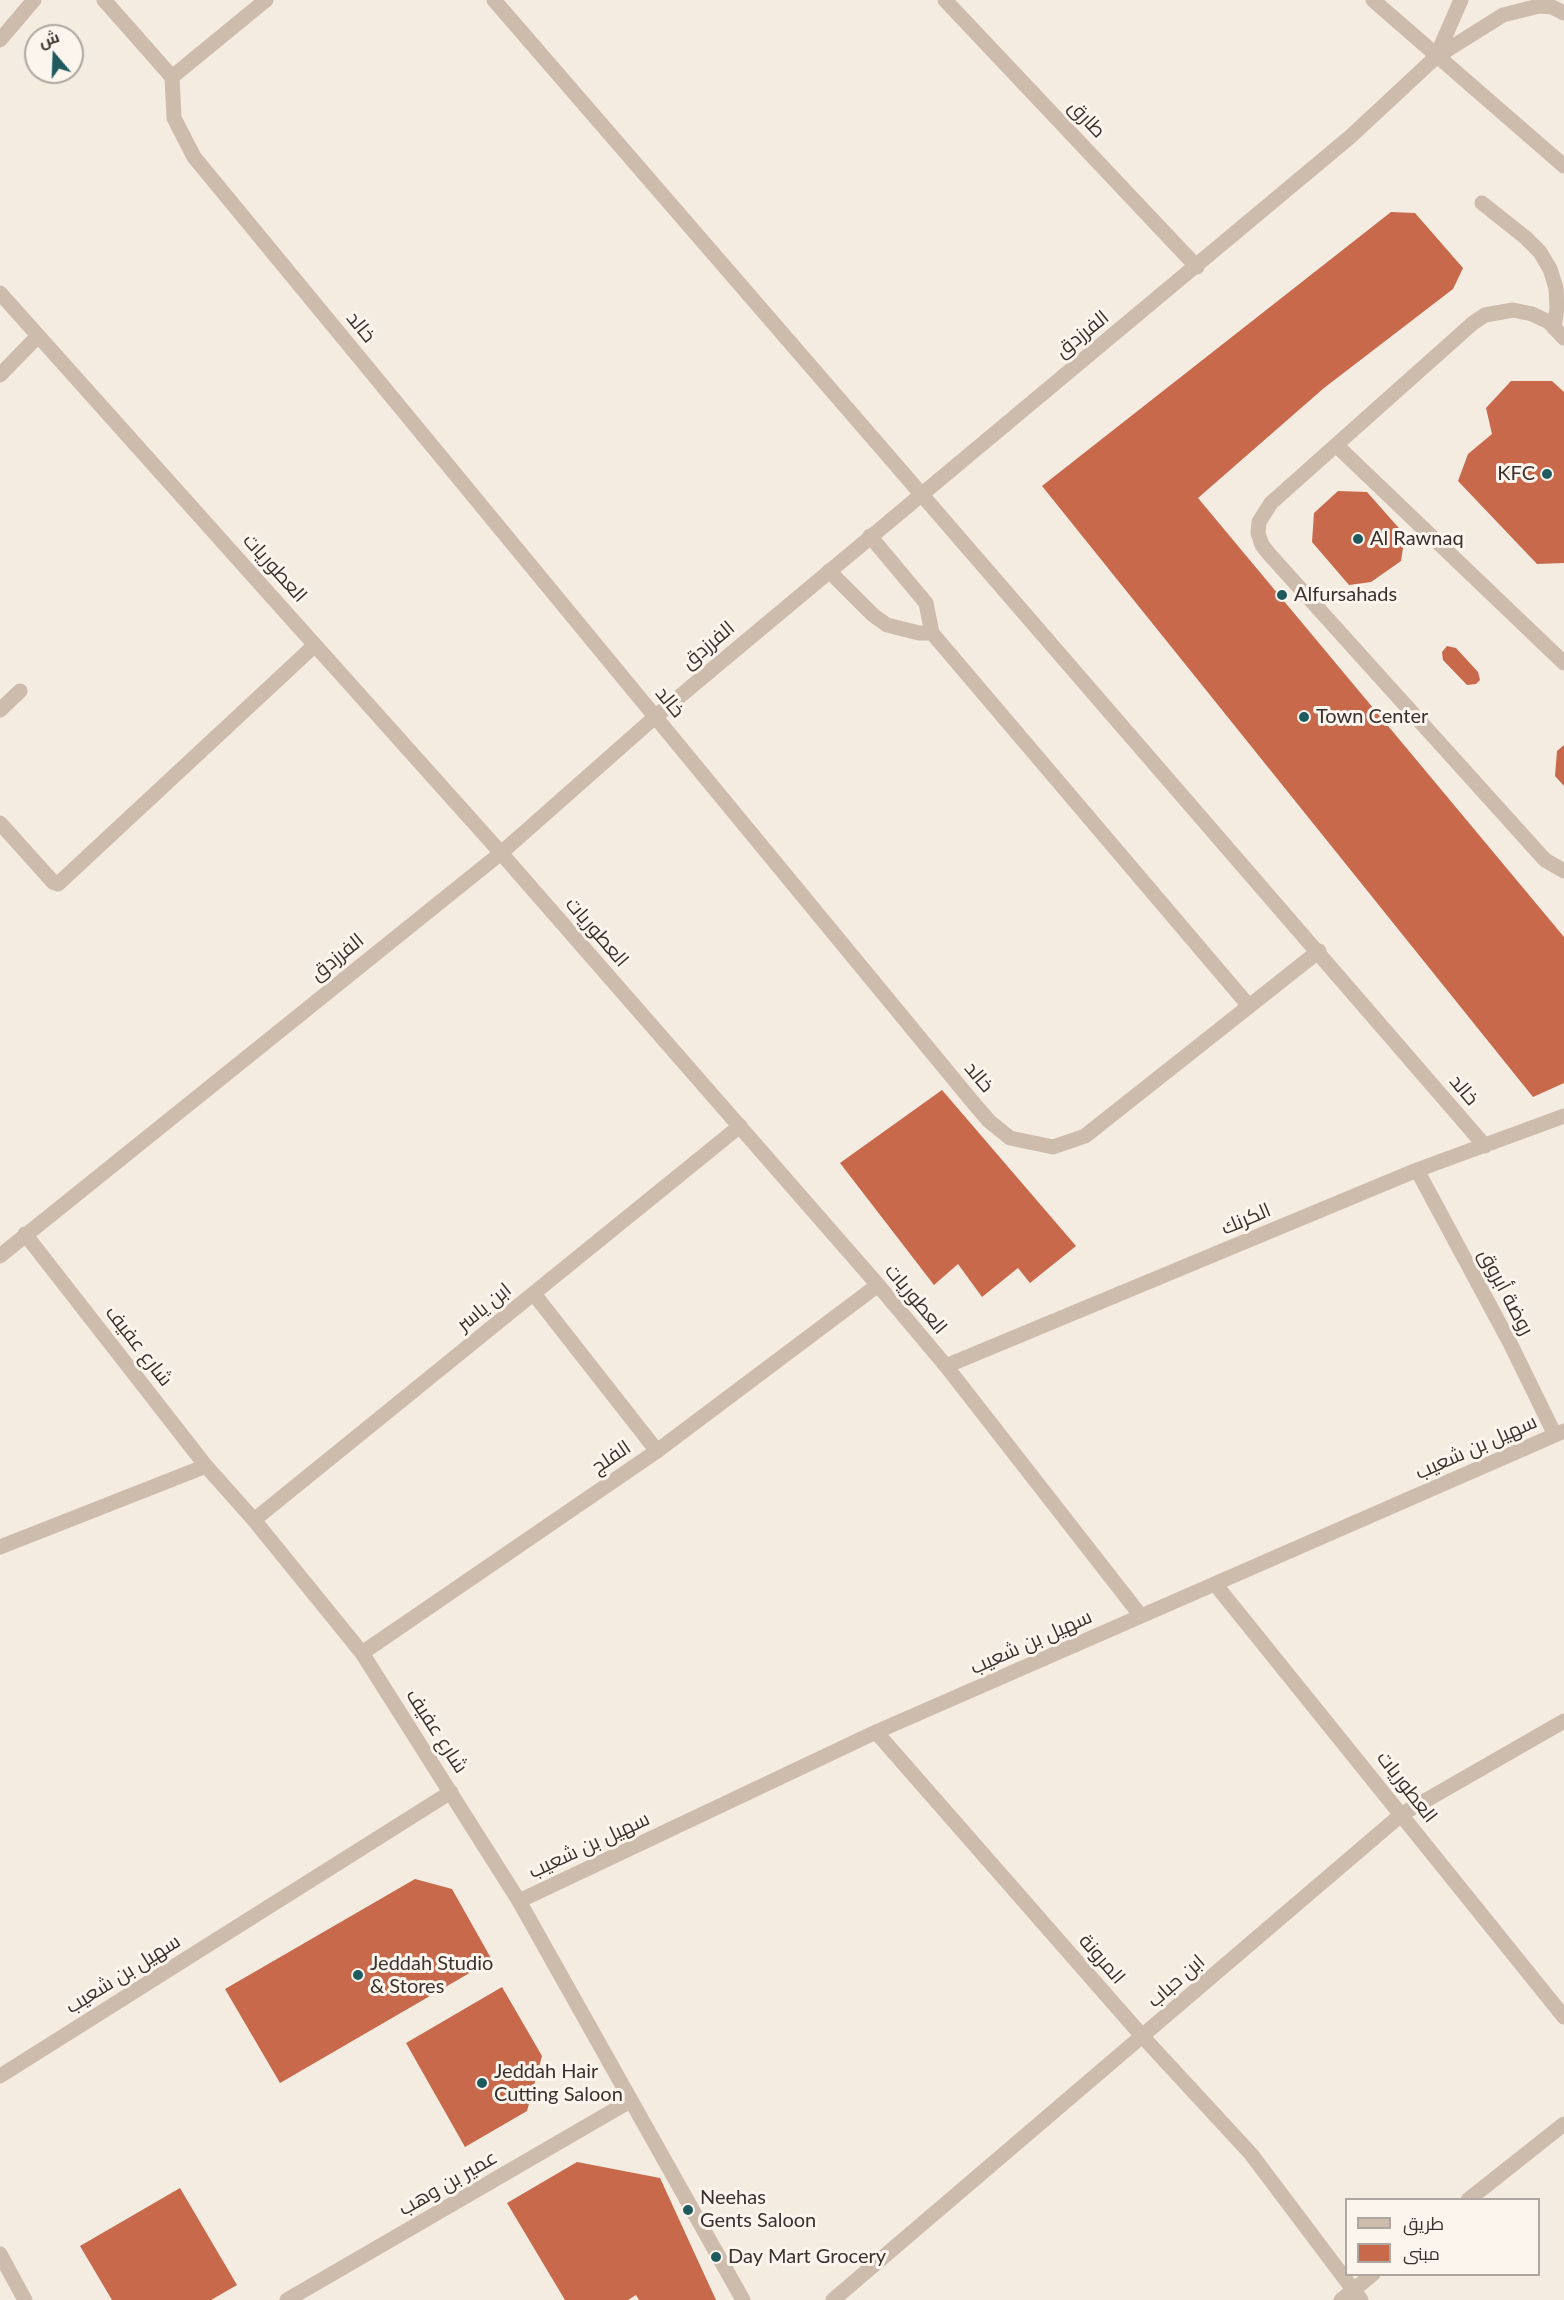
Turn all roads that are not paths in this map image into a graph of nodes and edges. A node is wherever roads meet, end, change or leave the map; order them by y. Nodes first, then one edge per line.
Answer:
1 (34, 0) edge
2 (104, 0) edge
3 (266, 0) edge
4 (494, 0) edge
5 (945, 0) edge
6 (1373, 0) edge
7 (1461, 0) edge
8 (1564, 13) edge
9 (0, 40) edge
10 (1436, 57) junction
11 (172, 77) junction
12 (1564, 166) edge
13 (1482, 203) dead end
14 (1197, 267) junction
15 (0, 294) edge
16 (1559, 333) edge
17 (38, 336) junction
18 (0, 375) edge
19 (1336, 444) junction
20 (923, 493) junction
21 (870, 536) junction
22 (829, 571) junction
23 (932, 633) junction
24 (315, 645) junction
25 (1564, 663) edge
26 (20, 691) dead end
27 (0, 710) edge
28 (655, 717) junction
29 (0, 823) edge
30 (501, 853) junction
31 (1564, 871) edge
32 (1318, 951) junction
33 (1249, 1006) junction
34 (1564, 1116) edge
35 (740, 1126) junction
36 (1485, 1146) junction
37 (1417, 1170) junction
38 (26, 1234) junction
39 (0, 1256) edge
40 (878, 1285) junction
41 (534, 1294) junction
42 (946, 1366) junction
43 (1560, 1433) edge
44 (657, 1451) junction
45 (206, 1466) junction
46 (254, 1520) junction
47 (0, 1547) edge
48 (1215, 1584) junction
49 (1142, 1616) junction
50 (362, 1653) junction
51 (1564, 1721) edge
52 (876, 1732) junction
53 (452, 1792) junction
54 (1402, 1814) junction
55 (519, 1901) junction
56 (1564, 2017) edge
57 (1143, 2037) junction
58 (0, 2076) edge
59 (630, 2101) junction
60 (1564, 2124) edge
61 (1469, 2198) edge
62 (0, 2254) edge
63 (1371, 2276) edge
64 (1357, 2295) edge
65 (25, 2300) edge
66 (287, 2300) edge
67 (743, 2300) edge
68 (832, 2300) edge
69 (1341, 2300) edge

1 - 9 street
2 - 11 street
3 - 11 street
4 - 20 street, خالد
5 - 14 street, طارق
6 - 10 street
7 - 10 street, الفرزدق
8 - 10 street, الفرزدق
10 - 12 street
10 - 14 street, الفرزدق
11 - 28 street, خالد
13 - 16 street
14 - 20 street, الفرزدق
15 - 17 street, العطوريات
16 - 19 street
17 - 18 street
17 - 24 street, العطوريات
19 - 25 street
19 - 31 street
20 - 21 street, الفرزدق
20 - 32 street, خالد
21 - 22 street, الفرزدق
21 - 23 street
22 - 23 street
22 - 28 street, الفرزدق
23 - 33 street
24 - 29 street
24 - 30 street, العطوريات
26 - 27 street
28 - 30 street, الفرزدق
28 - 33 street, خالد
30 - 35 street, العطوريات
30 - 38 street, الفرزدق
32 - 33 street, خالد
32 - 36 street, خالد
34 - 36 street, الكرنك
35 - 40 street, العطوريات
35 - 41 street, ابن ياسر
36 - 37 street, الكرنك
37 - 42 street, الكرنك
37 - 43 street, روضة أبروق
38 - 39 street, الفرزدق
38 - 45 street, شارع عفيف
40 - 42 street, العطوريات
40 - 44 street, الفلج
41 - 44 street
41 - 46 street, ابن ياسر
42 - 49 street, العطوريات
43 - 48 street, سهيل بن شعيب
44 - 50 street, الفلج
45 - 46 street, شارع عفيف
45 - 47 street
46 - 50 street, شارع عفيف
48 - 49 street, سهيل بن شعيب
48 - 54 street, العطوريات
49 - 52 street, سهيل بن شعيب
50 - 53 street, شارع عفيف
51 - 54 street, ابن حباب
52 - 55 street, سهيل بن شعيب
52 - 57 street, المرونة
53 - 55 street, شارع عفيف
53 - 58 street, سهيل بن شعيب
54 - 56 street, العطوريات
54 - 57 street, ابن حباب
55 - 59 street, شارع عفيف
57 - 64 street, المرونة
57 - 68 street, ابن حباب
59 - 66 street, عمير بن وهب
59 - 67 street, شارع عفيف
60 - 61 street
62 - 65 street
63 - 64 street
64 - 69 street

